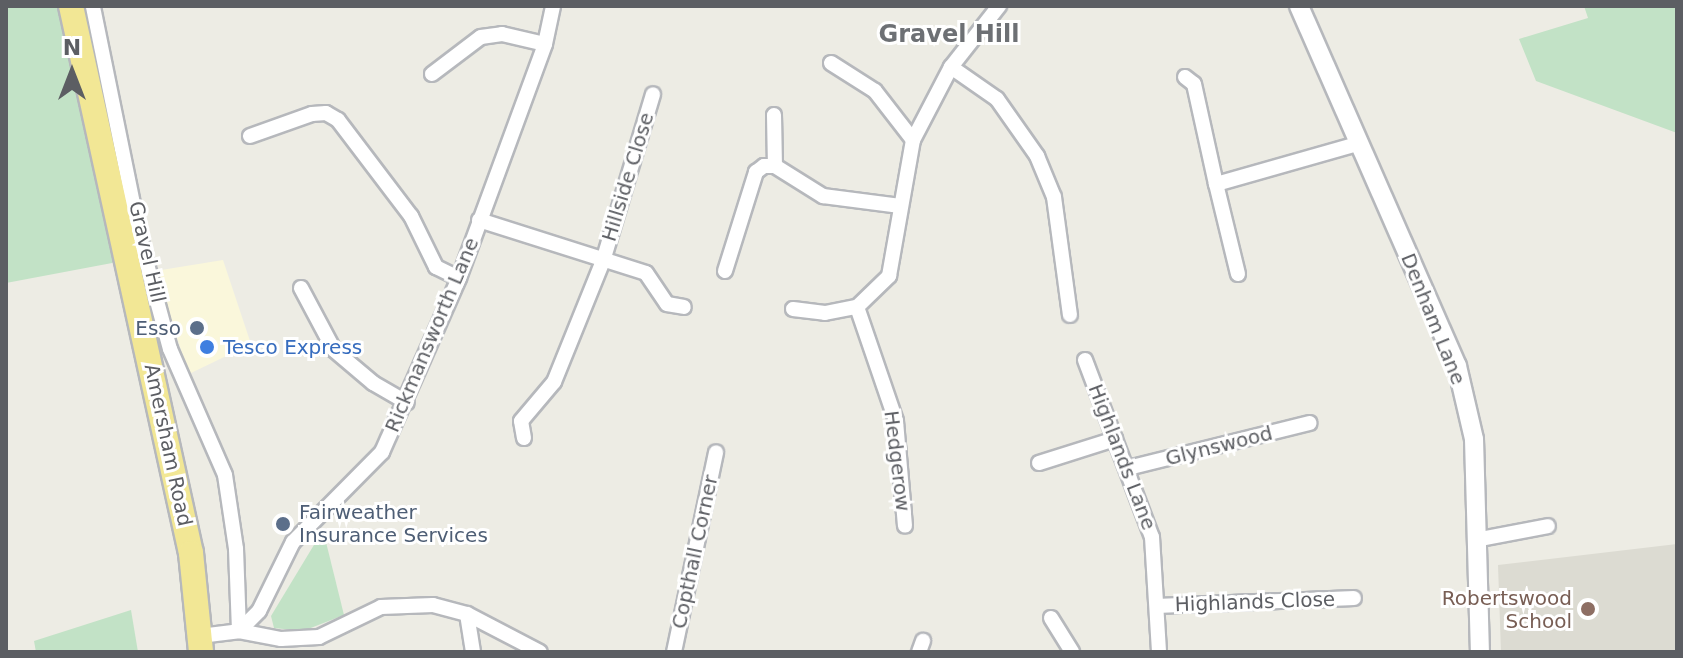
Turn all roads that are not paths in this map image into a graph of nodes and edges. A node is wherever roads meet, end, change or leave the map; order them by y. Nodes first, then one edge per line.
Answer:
1 (553, 6) edge
2 (999, 6) edge
3 (1299, 6) edge
4 (83, 8) edge
5 (545, 44) junction
6 (831, 63) dead end
7 (951, 67) junction
8 (432, 74) dead end
9 (1185, 77) dead end
10 (653, 94) dead end
11 (774, 115) dead end
12 (250, 136) dead end
13 (913, 140) junction
14 (1357, 144) junction
15 (775, 166) junction
16 (1216, 184) junction
17 (900, 206) junction
18 (479, 220) junction
19 (603, 261) junction
20 (725, 271) dead end
21 (1238, 274) dead end
22 (459, 278) junction
23 (301, 288) dead end
24 (684, 307) dead end
25 (857, 307) junction
26 (793, 309) dead end
27 (1070, 315) dead end
28 (1085, 360) dead end
29 (407, 403) junction
30 (1310, 423) dead end
31 (524, 438) dead end
32 (1115, 439) junction
33 (716, 452) dead end
34 (345, 462) dead end
35 (1039, 463) dead end
36 (1128, 468) junction
37 (354, 475) junction
38 (905, 526) dead end
39 (1548, 526) dead end
40 (1480, 539) junction
41 (1354, 598) dead end
42 (1157, 606) junction
43 (467, 614) junction
44 (1051, 618) dead end
45 (239, 631) junction
46 (200, 644) edge
47 (473, 652) edge
48 (540, 652) edge
49 (674, 652) edge
50 (1072, 652) edge
51 (1159, 652) edge
52 (1480, 652) edge

1 - 5 street, Rickmansworth Lane
2 - 7 street
3 - 14 street, Denham Lane
4 - 45 street, Gravel Hill
4 - 46 highway, Amersham Road
5 - 8 street
5 - 18 street, Rickmansworth Lane
6 - 13 street
7 - 13 street
7 - 27 street
9 - 16 street
10 - 19 street, Hillside Close
11 - 15 street
12 - 22 street
13 - 17 street
14 - 16 street
14 - 40 street, Denham Lane
15 - 17 street
15 - 20 street
16 - 21 street
17 - 25 street
18 - 19 street, Hillside Close
18 - 22 street, Rickmansworth Lane
19 - 24 street, Hillside Close
19 - 31 street, Hillside Close
22 - 29 street, Rickmansworth Lane
23 - 29 street
25 - 26 street
25 - 38 street, Hedgerow
28 - 32 street, Highlands Lane
29 - 37 street, Rickmansworth Lane
30 - 36 street, Glynswood
32 - 35 street
32 - 36 street, Highlands Lane
33 - 49 street, Copthall Corner
34 - 37 street
36 - 42 street, Highlands Lane
37 - 45 street, Rickmansworth Lane
39 - 40 street
40 - 52 street, Denham Lane
41 - 42 street, Highlands Close
42 - 51 street, Highlands Lane
43 - 45 street
43 - 47 street
43 - 48 street
44 - 50 street
45 - 46 street

